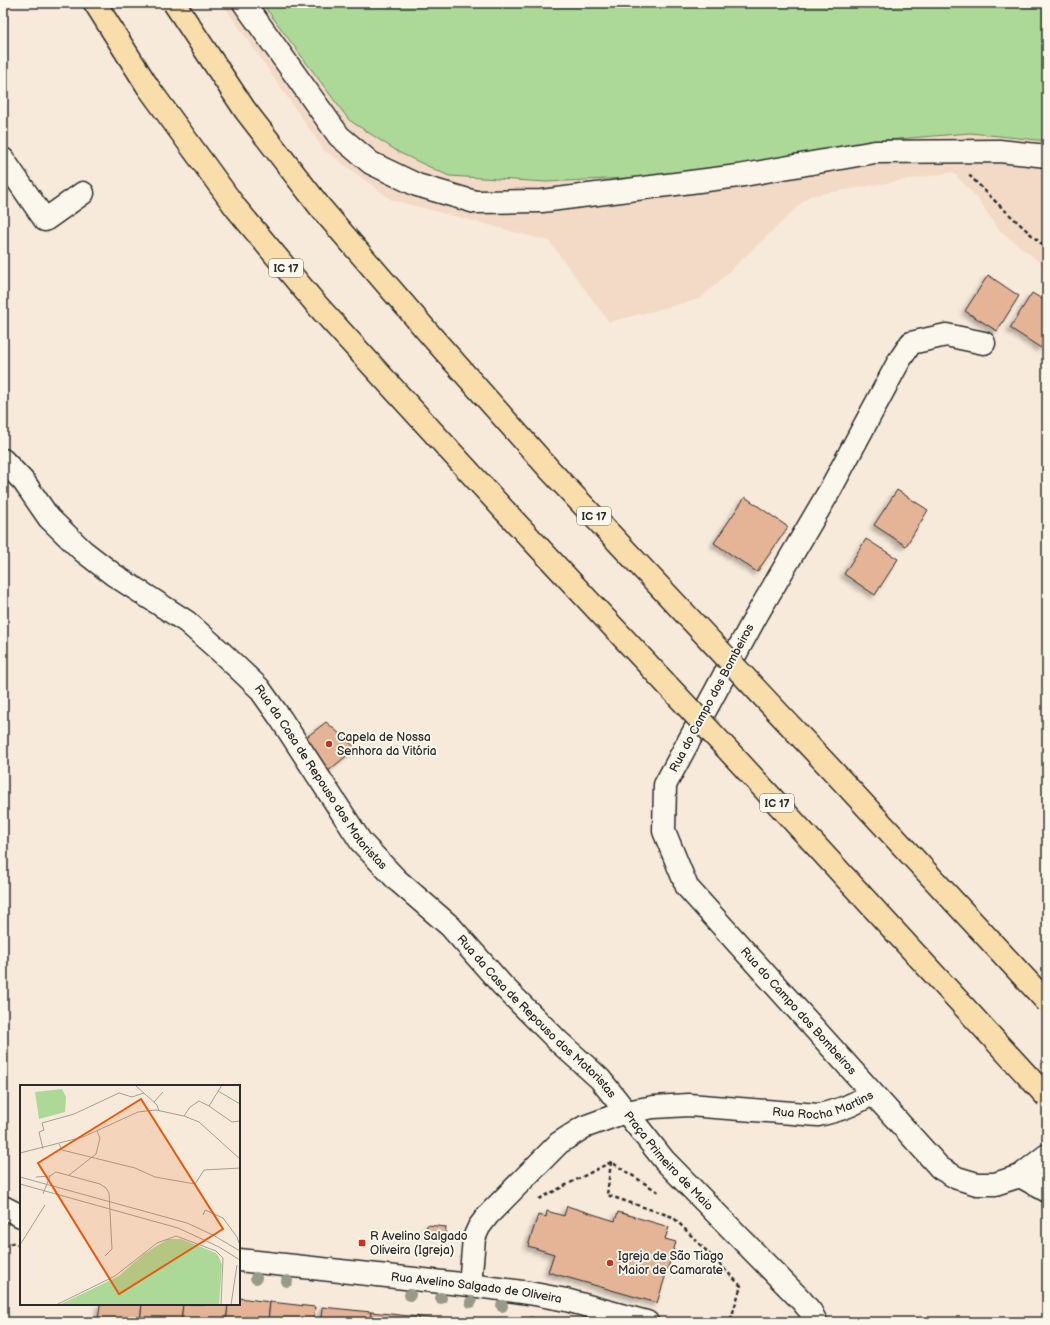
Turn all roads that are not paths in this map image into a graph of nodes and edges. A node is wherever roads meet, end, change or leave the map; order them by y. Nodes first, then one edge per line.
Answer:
1 (95, 3) edge
2 (174, 3) edge
3 (244, 3) edge
4 (1047, 156) edge
5 (3, 159) edge
6 (83, 194) dead end
7 (984, 343) dead end
8 (3, 460) edge
9 (1047, 1002) edge
10 (872, 1094) junction
11 (1047, 1097) edge
12 (625, 1112) junction
13 (1047, 1155) edge
14 (1020, 1176) junction
15 (1047, 1191) edge
16 (3, 1207) edge
17 (20, 1216) edge
18 (240, 1260) edge
19 (470, 1285) junction
20 (647, 1322) edge
21 (816, 1322) edge

1 - 11 highway, IC 17, bridge
2 - 9 highway, IC 17, bridge
3 - 4 street
5 - 6 street
7 - 10 street, Rua do Campo dos Bombeiros
8 - 12 street, Rua da Casa de Repouso dos Motoristas
10 - 12 street, Rua Rocha Martins
10 - 14 street, Rua Rocha Martins
12 - 19 street, Praça Primeiro de Maio
12 - 21 street, Praça Primeiro de Maio
13 - 14 street, Rua Rocha Martins
14 - 15 street
16 - 17 street
18 - 19 street, Rua Avelino Salgado de Oliveira
19 - 20 street, Rua Avelino Salgado de Oliveira

